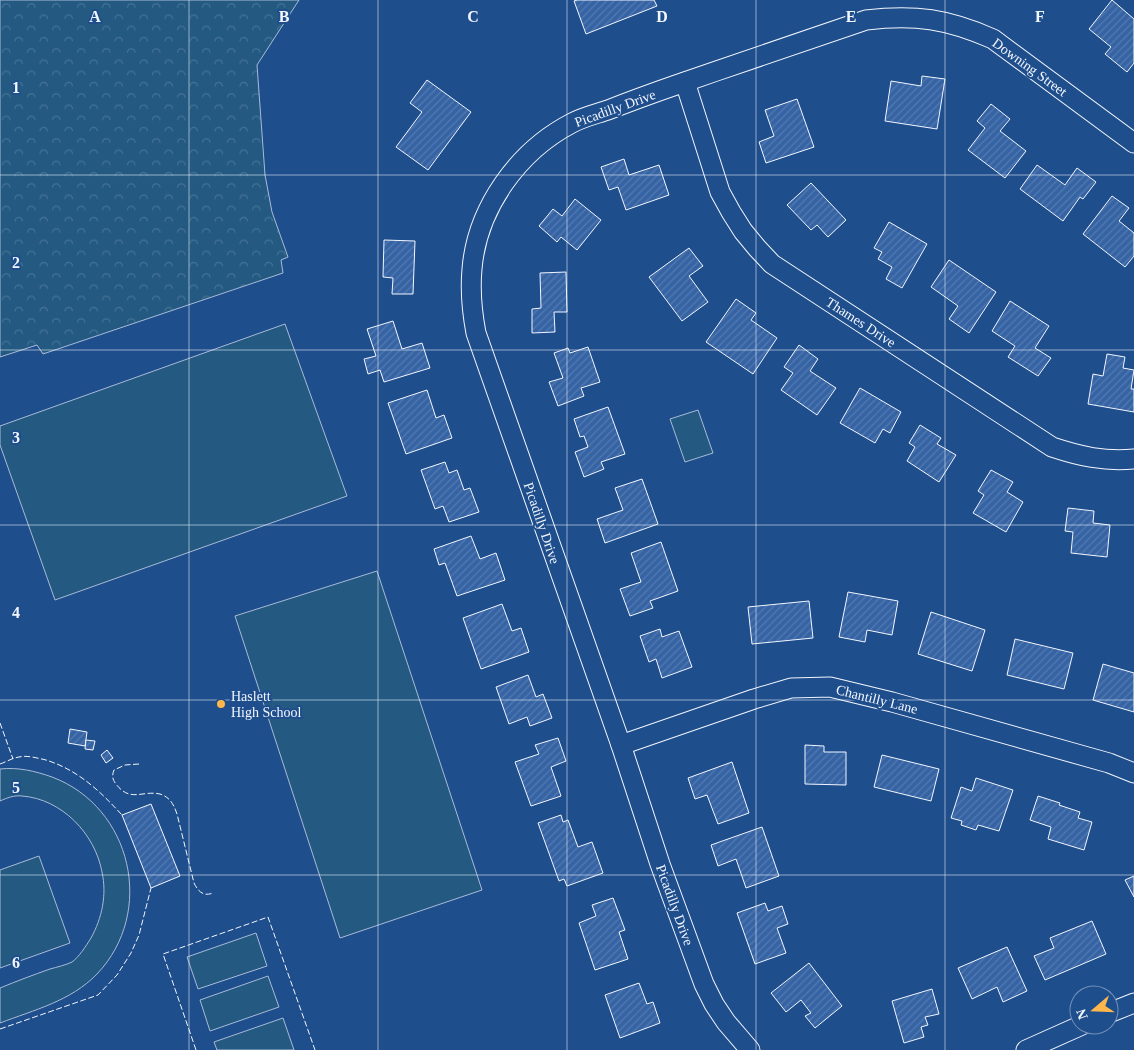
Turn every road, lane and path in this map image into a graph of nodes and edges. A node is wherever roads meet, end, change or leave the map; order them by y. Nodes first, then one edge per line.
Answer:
1 (685, 82) junction
2 (1134, 143) edge
3 (1134, 459) edge
4 (620, 745) junction
5 (1134, 773) edge
6 (1134, 1003) edge
7 (1119, 1009) edge
8 (1069, 1031) edge
9 (750, 1050) edge
10 (1026, 1050) edge

1 - 2 street, Downing Street
1 - 3 street, Thames Drive
1 - 4 street, Picadilly Drive
4 - 5 street, Chantilly Lane
4 - 9 street, Picadilly Drive
6 - 7 street
8 - 10 street

